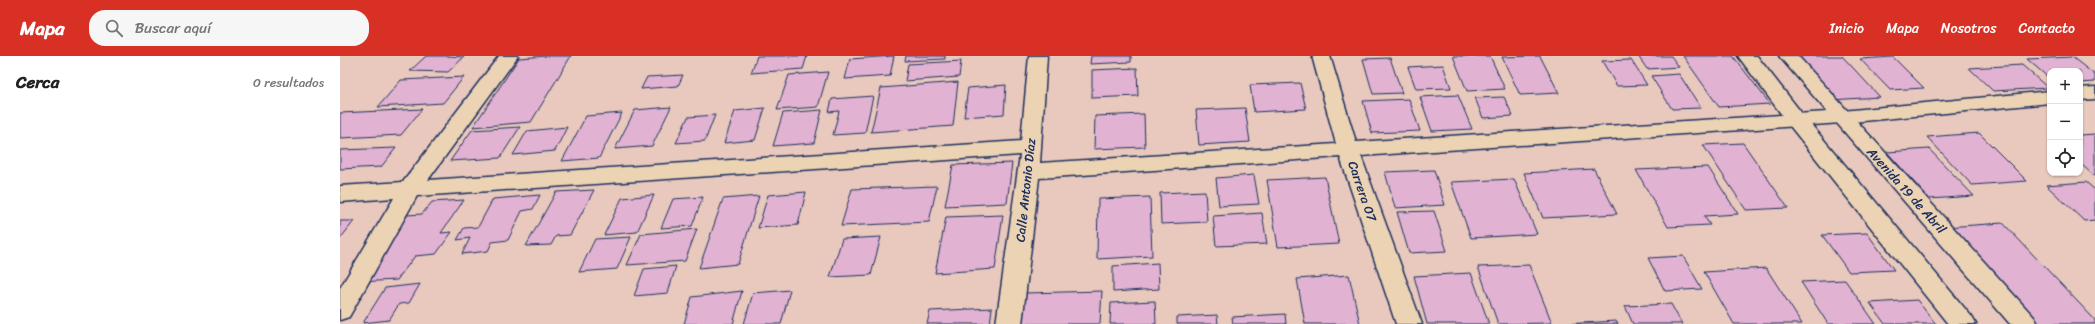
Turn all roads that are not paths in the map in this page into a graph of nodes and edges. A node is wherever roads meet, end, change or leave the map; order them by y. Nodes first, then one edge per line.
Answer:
1 (509, 56) edge
2 (1038, 56) edge
3 (1321, 56) edge
4 (1747, 56) edge
5 (1788, 56) edge
6 (2095, 93) edge
7 (2083, 94) edge
8 (2047, 97) edge
9 (1842, 117) junction
10 (1796, 121) junction
11 (1030, 147) junction
12 (1348, 149) junction
13 (1029, 171) junction
14 (410, 189) junction
15 (340, 194) edge
16 (340, 310) edge
17 (1009, 324) edge
18 (1409, 324) edge
19 (1963, 324) edge
20 (2025, 324) edge

1 - 14 street
2 - 11 street, Calle Antonio Díaz
3 - 12 street, Carrera 07
4 - 10 street
5 - 9 street, Avenida 19 de Abril
6 - 7 street
8 - 9 street
9 - 10 street
9 - 20 street, Avenida 19 de Abril
10 - 12 street
10 - 19 street
11 - 13 street, Calle Antonio Díaz
11 - 14 street
12 - 13 street
12 - 18 street, Carrera 07
13 - 17 street, Calle Antonio Díaz
14 - 15 street
14 - 16 street

